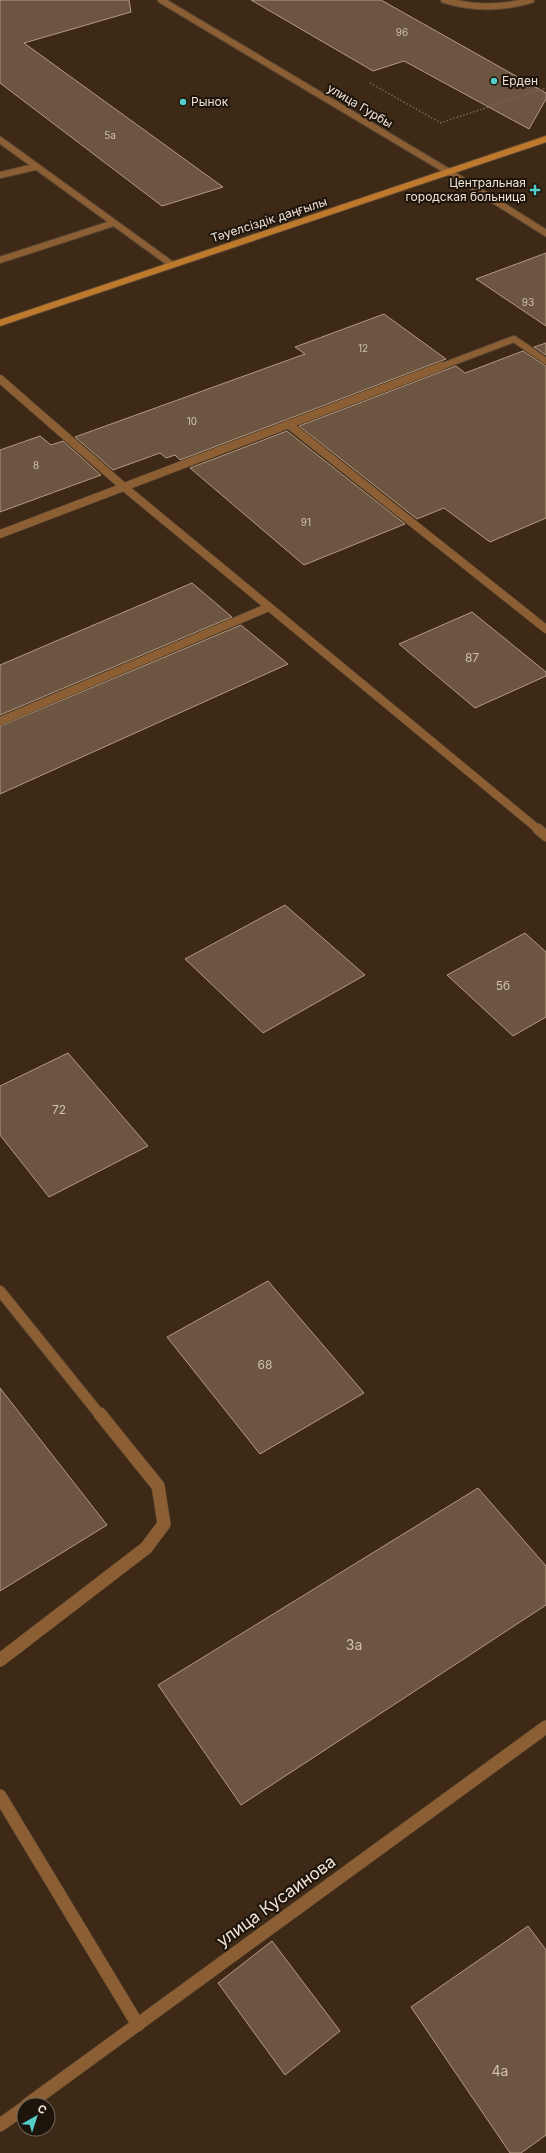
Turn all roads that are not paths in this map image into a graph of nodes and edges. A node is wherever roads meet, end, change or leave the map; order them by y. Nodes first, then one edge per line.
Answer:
1 (161, 0) edge
2 (444, 0) edge
3 (531, 0) edge
4 (546, 139) edge
5 (0, 140) edge
6 (35, 167) junction
7 (449, 172) junction
8 (0, 175) edge
9 (114, 223) junction
10 (546, 233) edge
11 (0, 260) edge
12 (171, 264) junction
13 (0, 323) edge
14 (546, 361) edge
15 (0, 379) edge
16 (288, 424) junction
17 (124, 487) junction
18 (0, 534) edge
19 (269, 607) junction
20 (546, 629) edge
21 (0, 721) edge
22 (546, 836) edge
23 (0, 1291) edge
24 (0, 1660) edge
25 (546, 1727) edge
26 (0, 1796) edge
27 (138, 2025) junction
28 (39, 2097) edge
29 (16, 2114) edge
30 (0, 2125) edge

1 - 7 street, улица Гурбы
2 - 3 street
4 - 7 street, Тәуелсіздік даңғылы
5 - 6 street
6 - 8 street
6 - 9 street
7 - 10 street, улица Гурбы
7 - 12 street, Тәуелсіздік даңғылы
9 - 11 street
9 - 12 street
12 - 13 street, Тәуелсіздік даңғылы
14 - 16 street
15 - 17 street
16 - 17 street
16 - 20 street
17 - 18 street
17 - 19 street
19 - 21 street
19 - 22 street
23 - 24 street
25 - 27 street, улица Кусаинова
26 - 27 street
27 - 28 street, улица Кусаинова
29 - 30 street

